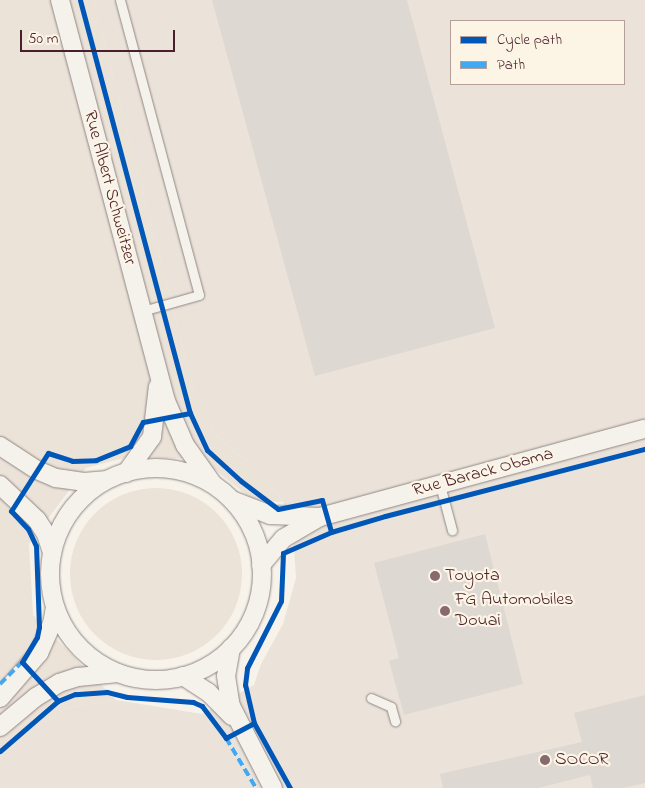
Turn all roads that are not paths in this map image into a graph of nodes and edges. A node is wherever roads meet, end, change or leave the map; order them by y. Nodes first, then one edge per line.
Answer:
1 (60, 0) edge
2 (120, 0) edge
3 (142, 311) junction
4 (159, 376) junction
5 (645, 429) edge
6 (0, 446) edge
7 (118, 476) junction
8 (0, 485) edge
9 (440, 485) junction
10 (222, 492) junction
11 (320, 517) junction
12 (452, 530) dead end
13 (52, 552) junction
14 (261, 565) junction
15 (55, 607) junction
16 (232, 648) junction
17 (119, 673) junction
18 (183, 676) junction
19 (0, 698) edge
20 (371, 698) dead end
21 (235, 720) junction
22 (395, 721) dead end
23 (0, 727) edge
24 (273, 788) edge

1 - 3 street, Rue Albert Schweitzer
2 - 3 lane
3 - 4 street, Rue Albert Schweitzer
4 - 7 street, Rue Albert Schweitzer
4 - 10 street, Rue Albert Schweitzer
5 - 9 street, Rue Barack Obama
6 - 7 street, Rue Barack Obama
7 - 10 street, Rue Barack Obama
7 - 13 street
8 - 13 street
9 - 11 street, Rue Barack Obama
9 - 12 lane
10 - 11 street, Rue Barack Obama
10 - 14 street, Rue Albert Schweitzer
11 - 14 street, Rue Barack Obama
13 - 15 street
14 - 16 street
15 - 17 street
15 - 19 street
16 - 18 street
16 - 21 street
17 - 18 street
17 - 23 street
18 - 21 street
20 - 22 lane
21 - 24 street

